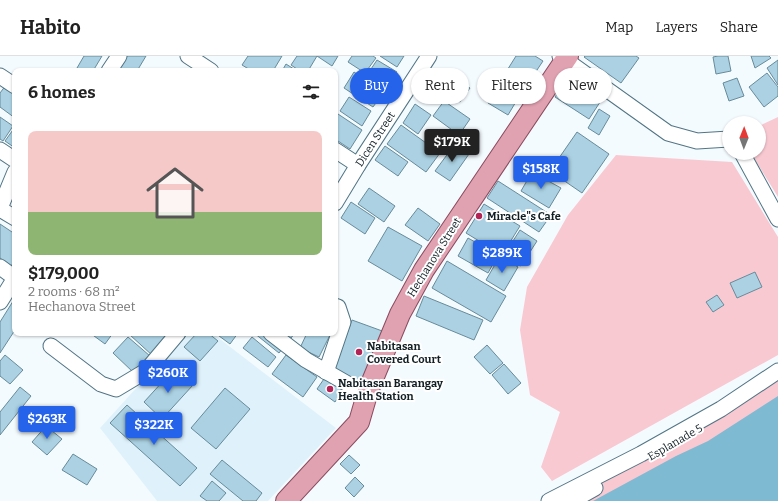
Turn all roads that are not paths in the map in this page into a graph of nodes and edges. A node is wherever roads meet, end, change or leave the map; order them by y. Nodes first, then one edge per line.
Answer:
1 (119, 56) edge
2 (188, 56) edge
3 (429, 56) edge
4 (564, 57) edge
5 (111, 68) edge
6 (206, 68) edge
7 (0, 76) edge
8 (12, 84) edge
9 (722, 139) edge
10 (0, 150) edge
11 (338, 152) edge
12 (12, 158) edge
13 (746, 160) edge
14 (358, 165) junction
15 (12, 179) edge
16 (338, 198) edge
17 (0, 208) edge
18 (12, 216) edge
19 (778, 219) edge
20 (0, 267) edge
21 (12, 276) edge
22 (12, 283) edge
23 (0, 302) edge
24 (338, 307) edge
25 (175, 336) edge
26 (275, 336) edge
27 (51, 346) dead end
28 (778, 371) edge
29 (326, 372) junction
30 (778, 383) edge
31 (367, 394) junction
32 (286, 501) edge
33 (549, 501) edge
34 (572, 501) edge

1 - 5 street
2 - 6 street
3 - 14 street, Dicen Street
4 - 9 street
4 - 31 main road, Hechanova Street
7 - 8 street
10 - 12 street
11 - 14 street
13 - 19 street
14 - 16 street, Dicen Street
15 - 17 street
17 - 18 street
20 - 21 street
22 - 23 street
24 - 29 street
25 - 27 street
26 - 29 street
28 - 33 street
29 - 31 street
30 - 34 street, Esplanade 5
31 - 32 main road, Hechanova Street

